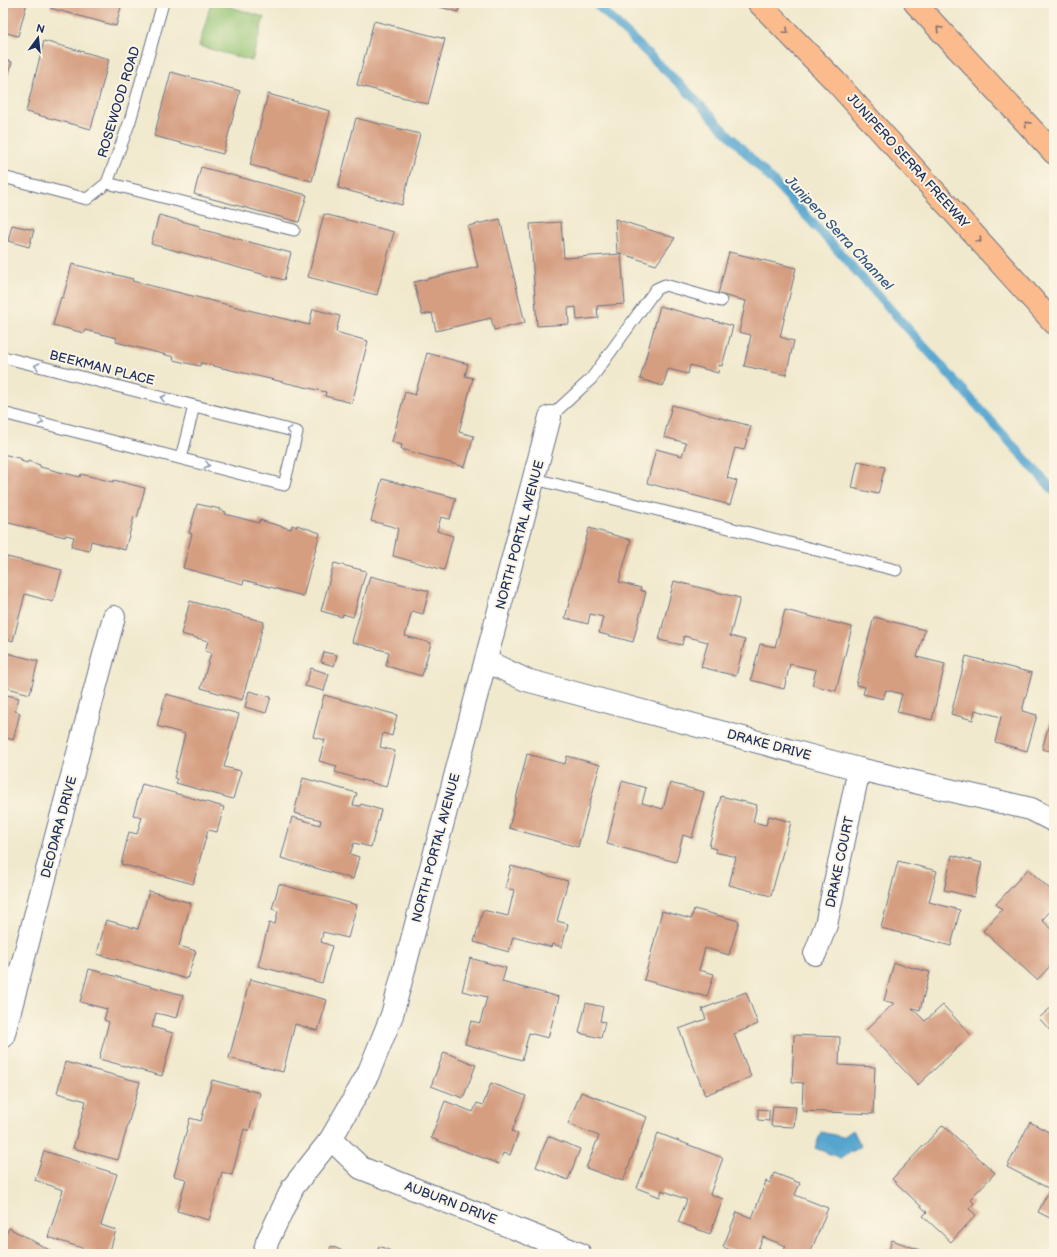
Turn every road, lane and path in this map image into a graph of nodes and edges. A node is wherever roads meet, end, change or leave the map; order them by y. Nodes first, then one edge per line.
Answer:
1 (163, 3) edge
2 (759, 3) edge
3 (915, 3) edge
4 (1054, 153) edge
5 (3, 177) edge
6 (107, 183) junction
7 (294, 230) dead end
8 (721, 301) dead end
9 (1054, 323) edge
10 (3, 357) edge
11 (194, 406) junction
12 (3, 412) edge
13 (550, 417) joint
14 (181, 458) junction
15 (535, 479) junction
16 (896, 570) dead end
17 (114, 617) dead end
18 (486, 661) junction
19 (859, 769) junction
20 (1054, 821) edge
21 (815, 954) dead end
22 (3, 1037) edge
23 (331, 1139) junction
24 (264, 1254) edge
25 (580, 1254) edge

1 - 6 lane, ROSEWOOD ROAD
2 -> 9 highway, JUNIPERO SERRA FREEWAY
4 -> 3 highway
5 - 6 lane
6 - 7 lane
8 - 13 lane
11 -> 10 lane, BEEKMAN PLACE
11 - 14 lane
14 -> 11 lane, BEEKMAN PLACE
12 -> 14 lane, BEEKMAN PLACE
13 - 15 street, NORTH PORTAL AVENUE
15 - 16 lane
15 - 18 street, NORTH PORTAL AVENUE
17 - 22 street, DEODARA DRIVE
18 - 19 street, DRAKE DRIVE
18 - 23 street, NORTH PORTAL AVENUE
19 - 20 street, DRAKE DRIVE
19 - 21 street, DRAKE COURT
23 - 24 street, NORTH PORTAL AVENUE
23 - 25 street, AUBURN DRIVE

